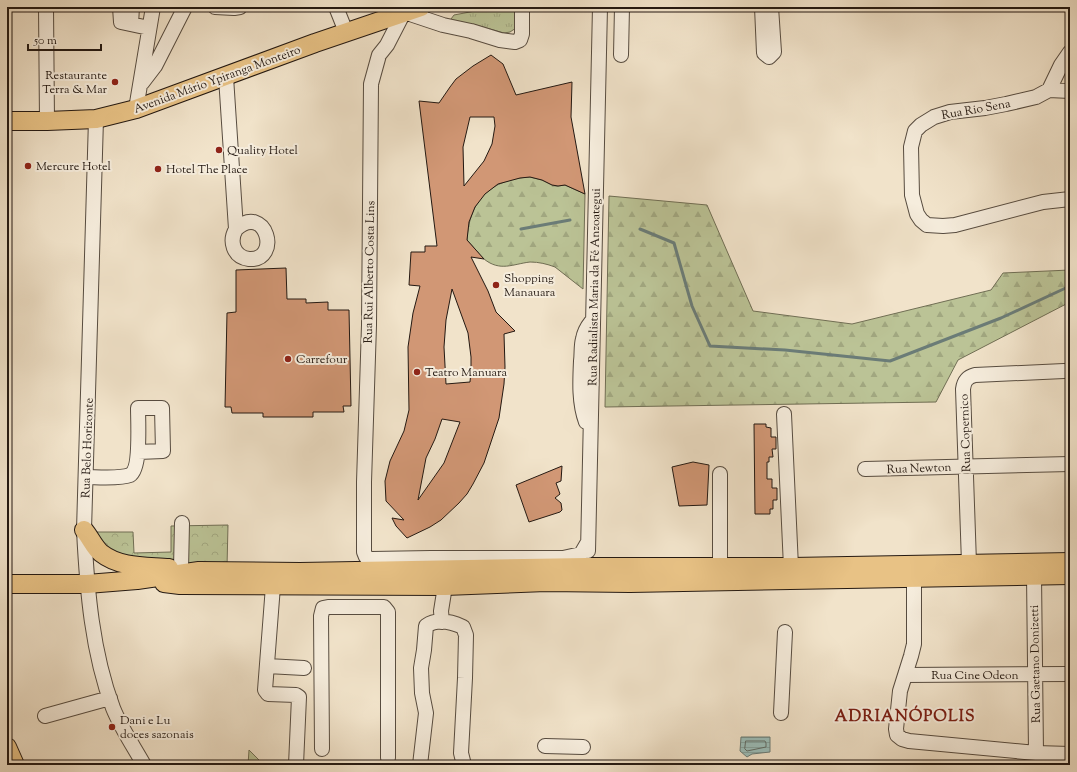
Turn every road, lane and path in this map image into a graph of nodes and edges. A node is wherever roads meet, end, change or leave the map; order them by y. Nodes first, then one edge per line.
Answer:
1 (46, 7) edge
2 (120, 7) edge
3 (132, 7) edge
4 (153, 7) edge
5 (185, 7) edge
6 (215, 7) edge
7 (240, 7) edge
8 (336, 7) edge
9 (421, 7) edge
10 (522, 7) edge
11 (600, 7) edge
12 (622, 7) edge
13 (762, 7) edge
14 (771, 7) edge
15 (404, 12) junction
16 (131, 24) junction
17 (149, 28) junction
18 (346, 32) junction
19 (1070, 52) edge
20 (621, 55) dead end
21 (226, 76) junction
22 (141, 84) junction
23 (1049, 90) junction
24 (1070, 91) edge
25 (136, 110) junction
26 (96, 119) junction
27 (7, 122) edge
28 (47, 122) junction
29 (1070, 199) edge
30 (236, 229) dead end
31 (1064, 370) dead end
32 (784, 414) dead end
33 (138, 452) dead end
34 (1070, 464) edge
35 (965, 467) junction
36 (865, 469) dead end
37 (720, 474) dead end
38 (86, 477) junction
39 (182, 523) dead end
40 (84, 530) junction
41 (588, 542) junction
42 (476, 558) junction
43 (1070, 562) edge
44 (532, 563) junction
45 (969, 563) junction
46 (586, 567) junction
47 (720, 567) junction
48 (791, 567) junction
49 (181, 569) junction
50 (491, 569) junction
51 (199, 571) junction
52 (1070, 574) edge
53 (1034, 575) junction
54 (914, 578) junction
55 (137, 580) junction
56 (7, 584) edge
57 (87, 584) junction
58 (273, 586) junction
59 (351, 586) junction
60 (445, 586) junction
61 (351, 608) junction
62 (442, 622) junction
63 (785, 632) dead end
64 (267, 666) junction
65 (304, 668) dead end
66 (1070, 674) edge
67 (905, 675) junction
68 (1036, 675) junction
69 (110, 698) junction
70 (781, 713) dead end
71 (45, 716) dead end
72 (545, 746) dead end
73 (7, 747) edge
74 (583, 747) dead end
75 (322, 750) dead end
76 (1036, 753) junction
77 (1070, 754) edge
78 (388, 758) dead end
79 (15, 765) edge
80 (144, 765) edge
81 (296, 765) edge
82 (420, 765) edge
83 (464, 765) edge

1 - 28 street
2 - 16 street
3 - 16 street
4 - 17 street
5 - 22 street
6 - 7 street
8 - 18 street
9 - 15 main road, Avenida Mário Ypiranga Monteiro
10 - 15 street
11 - 41 street, Rua Radialista Maria da Fé Anzoategui
12 - 20 street
13 - 14 street
15 - 18 main road, Avenida Mário Ypiranga Monteiro
15 - 42 street, Rua Rui Alberto Costa Lins
16 - 17 street
17 - 22 street
18 - 21 main road, Avenida Mário Ypiranga Monteiro
19 - 23 street
21 - 25 main road, Avenida Mário Ypiranga Monteiro
21 - 30 street
22 - 25 street
23 - 24 street, Rua Rio Sena
23 - 29 street, Rua Rio Sena
25 - 26 main road, Avenida Mário Ypiranga Monteiro
26 - 28 main road, Avenida Mário Ypiranga Monteiro
26 - 38 street, Rua Belo Horizonte
27 - 28 main road, Avenida Mário Ypiranga Monteiro
31 - 35 street, Rua Copernico
32 - 48 street
33 - 38 street
34 - 35 street, Rua Newton
35 - 36 street, Rua Newton
35 - 45 street, Rua Copernico
37 - 47 street
38 - 40 street, Rua Belo Horizonte
39 - 49 street
40 - 49 main road
40 - 57 street, Rua Belo Horizonte
41 - 44 street
41 - 46 street, Rua Radialista Maria da Fé Anzoategui
42 - 44 street
42 - 50 main road
43 - 45 main road
44 - 46 main road
44 - 50 main road
45 - 48 main road
46 - 47 main road
47 - 48 main road
49 - 51 main road
50 - 51 main road
51 - 55 main road
52 - 53 main road
53 - 54 main road
53 - 68 street, Rua Gaetano Donizetti
54 - 60 main road
54 - 67 street
55 - 57 main road
55 - 58 main road
56 - 57 main road
57 - 69 street, Rua Belo Horizonte
58 - 59 main road
58 - 64 street
59 - 60 main road
59 - 61 street
60 - 62 street
61 - 75 street
61 - 78 street
62 - 82 street
62 - 83 street
63 - 70 street
64 - 65 street
64 - 81 street
66 - 68 street, Rua Cine Odeon
67 - 68 street, Rua Cine Odeon
67 - 76 street
68 - 76 street, Rua Gaetano Donizetti
69 - 71 street
69 - 80 street, Rua Belo Horizonte
72 - 74 street
73 - 79 main road
76 - 77 street

